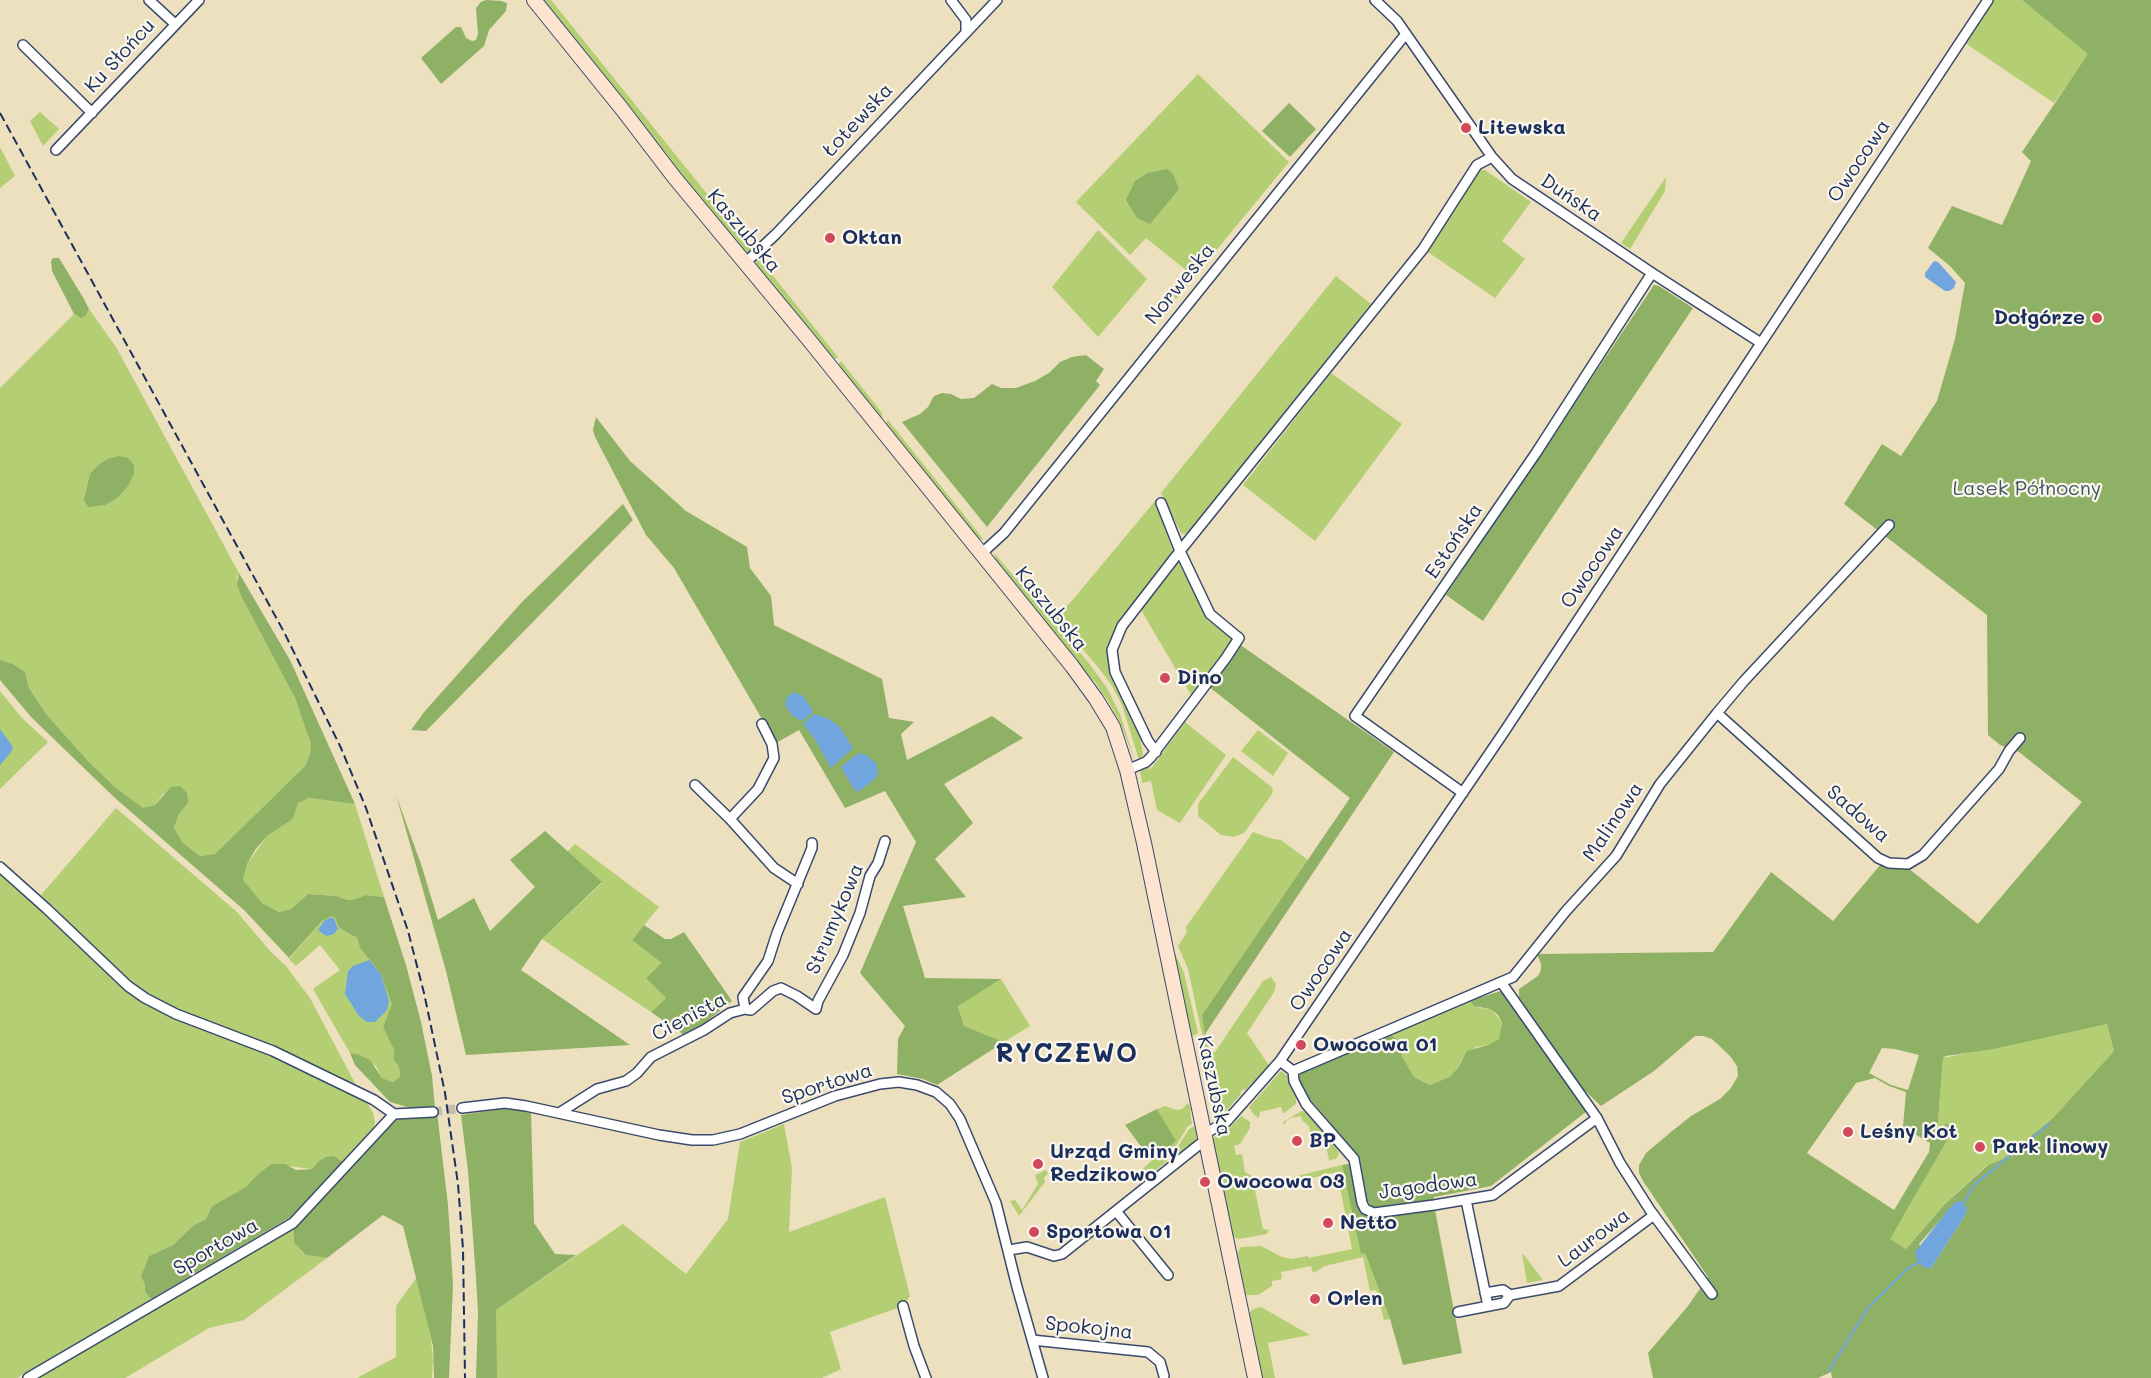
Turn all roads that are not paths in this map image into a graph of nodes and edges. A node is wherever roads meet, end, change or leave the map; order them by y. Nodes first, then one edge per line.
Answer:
1 (149, 0) edge
2 (199, 0) edge
3 (534, 0) edge
4 (951, 0) edge
5 (997, 0) edge
6 (1375, 0) edge
7 (1988, 0) edge
8 (175, 24) junction
9 (966, 32) junction
10 (1406, 35) junction
11 (23, 45) dead end
12 (92, 113) junction
13 (56, 150) dead end
14 (1492, 157) junction
15 (744, 264) junction
16 (1652, 273) junction
17 (1761, 343) junction
18 (1161, 503) dead end
19 (1889, 525) dead end
20 (1180, 551) junction
21 (981, 554) junction
22 (1717, 713) junction
23 (762, 724) dead end
24 (2020, 738) dead end
25 (1156, 752) junction
26 (1127, 770) junction
27 (695, 785) dead end
28 (1463, 793) junction
29 (730, 819) junction
30 (885, 842) dead end
31 (812, 843) dead end
32 (0, 867) edge
33 (798, 884) junction
34 (1501, 982) junction
35 (745, 1009) junction
36 (816, 1010) joint
37 (1280, 1061) junction
38 (1293, 1071) junction
39 (462, 1108) tunnel mouth
40 (433, 1112) tunnel mouth
41 (559, 1113) junction
42 (394, 1114) junction
43 (1597, 1118) junction
44 (1204, 1137) junction
45 (1466, 1200) junction
46 (1116, 1211) junction
47 (1654, 1215) junction
48 (1009, 1250) junction
49 (1168, 1275) dead end
50 (1485, 1293) junction
51 (1712, 1294) dead end
52 (1510, 1295) junction
53 (903, 1306) dead end
54 (1488, 1306) junction
55 (1458, 1312) dead end
56 (1032, 1340) junction
57 (1164, 1376) dead end
58 (28, 1378) edge
59 (926, 1378) edge
60 (1043, 1378) edge
61 (1255, 1378) edge

1 - 8 street, Ku Słońcu
2 - 8 street, Ku Słońcu
3 - 15 main road, Kaszubska
4 - 9 street
5 - 9 street, Łotewska
6 - 10 street
7 - 17 street, Owocowa
8 - 12 street, Ku Słońcu
9 - 15 street, Łotewska
10 - 14 street, Duńska
10 - 21 street, Norweska
11 - 12 street, Ku Słońcu
12 - 13 street, Ku Słońcu
14 - 16 street, Duńska
14 - 20 street
15 - 21 main road, Kaszubska
16 - 17 street, Duńska
16 - 28 street, Estońska
17 - 28 street, Owocowa
18 - 20 street
19 - 22 street, Malinowa
20 - 25 street
20 - 25 street
21 - 26 main road, Kaszubska
22 - 24 street, Sadowa
22 - 34 street, Malinowa
23 - 29 street
25 - 26 street
26 - 44 main road, Kaszubska
27 - 29 street
28 - 37 street, Owocowa
29 - 33 street
30 - 36 street, Strumykowa
31 - 33 street, Cienista
32 - 42 street
33 - 35 street, Cienista
34 - 38 street, Malinowa
34 - 43 street
35 - 36 street, Cienista
35 - 41 street, Cienista
37 - 38 street
37 - 44 street, Owocowa
38 - 45 street, Jagodowa
39 - 41 street, Sportowa
40 - 42 street
41 - 48 street, Sportowa
42 - 58 street, Sportowa
43 - 45 street, Jagodowa
43 - 47 street
44 - 46 street, Owocowa
44 - 61 main road, Kaszubska
45 - 50 street
46 - 48 street, Owocowa
46 - 49 street
47 - 51 street
47 - 52 street, Laurowa
48 - 56 street, Sportowa
50 - 52 street
50 - 54 street
52 - 54 street, Laurowa
53 - 59 street
54 - 55 street, Laurowa
56 - 57 street, Spokojna
56 - 60 street, Sportowa

